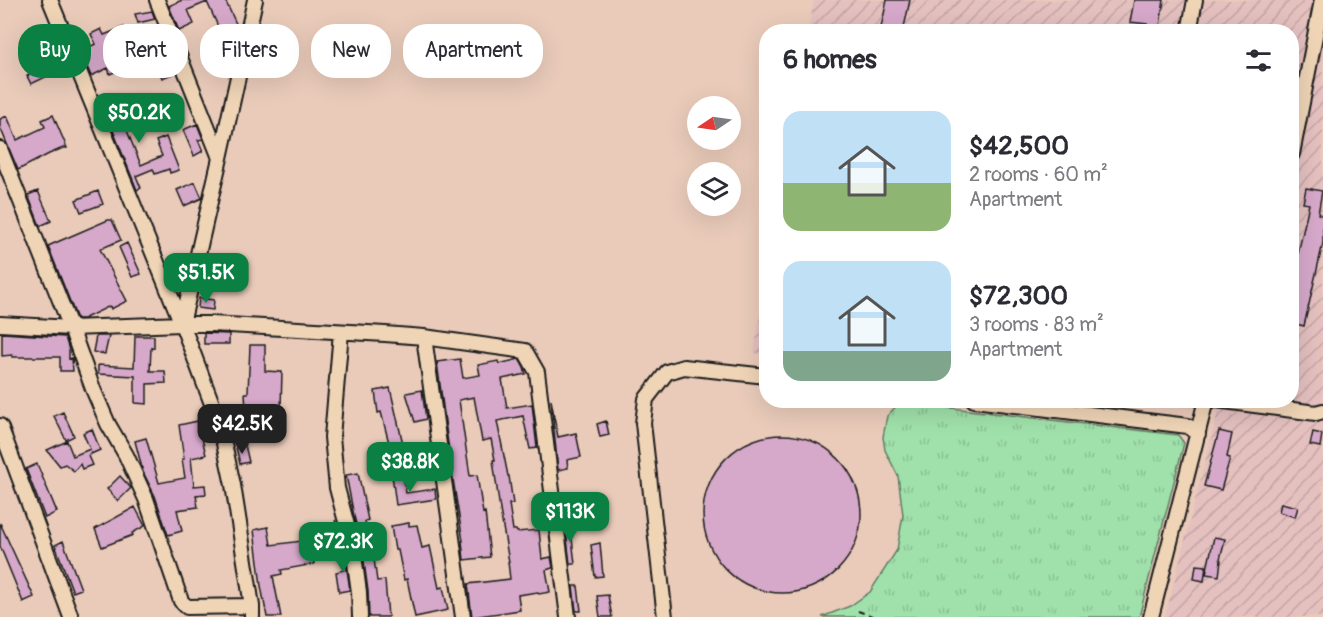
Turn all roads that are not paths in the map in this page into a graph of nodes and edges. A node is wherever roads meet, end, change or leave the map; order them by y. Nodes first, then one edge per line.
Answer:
1 (51, 0) edge
2 (157, 0) edge
3 (255, 0) edge
4 (1195, 0) edge
5 (1322, 0) edge
6 (1190, 24) edge
7 (1299, 118) edge
8 (0, 149) edge
9 (220, 158) junction
10 (0, 324) edge
11 (182, 324) junction
12 (71, 328) junction
13 (341, 332) junction
14 (424, 337) junction
15 (759, 375) edge
16 (1040, 408) edge
17 (1204, 408) edge
18 (1278, 408) edge
19 (1323, 411) edge
20 (0, 426) edge
21 (1197, 434) junction
22 (252, 611) edge
23 (71, 617) edge
24 (360, 617) edge
25 (463, 617) edge
26 (568, 617) edge
27 (665, 617) edge
28 (1151, 617) edge

1 - 11 street
2 - 9 street
3 - 9 street
4 - 6 street
5 - 7 street
8 - 12 street
9 - 11 street
10 - 12 street
11 - 12 street
11 - 13 street
11 - 22 street
12 - 22 street
13 - 14 street
13 - 24 street
14 - 25 street
14 - 26 street
15 - 27 street
16 - 21 street
17 - 21 street
18 - 19 street
20 - 23 street
21 - 28 street

